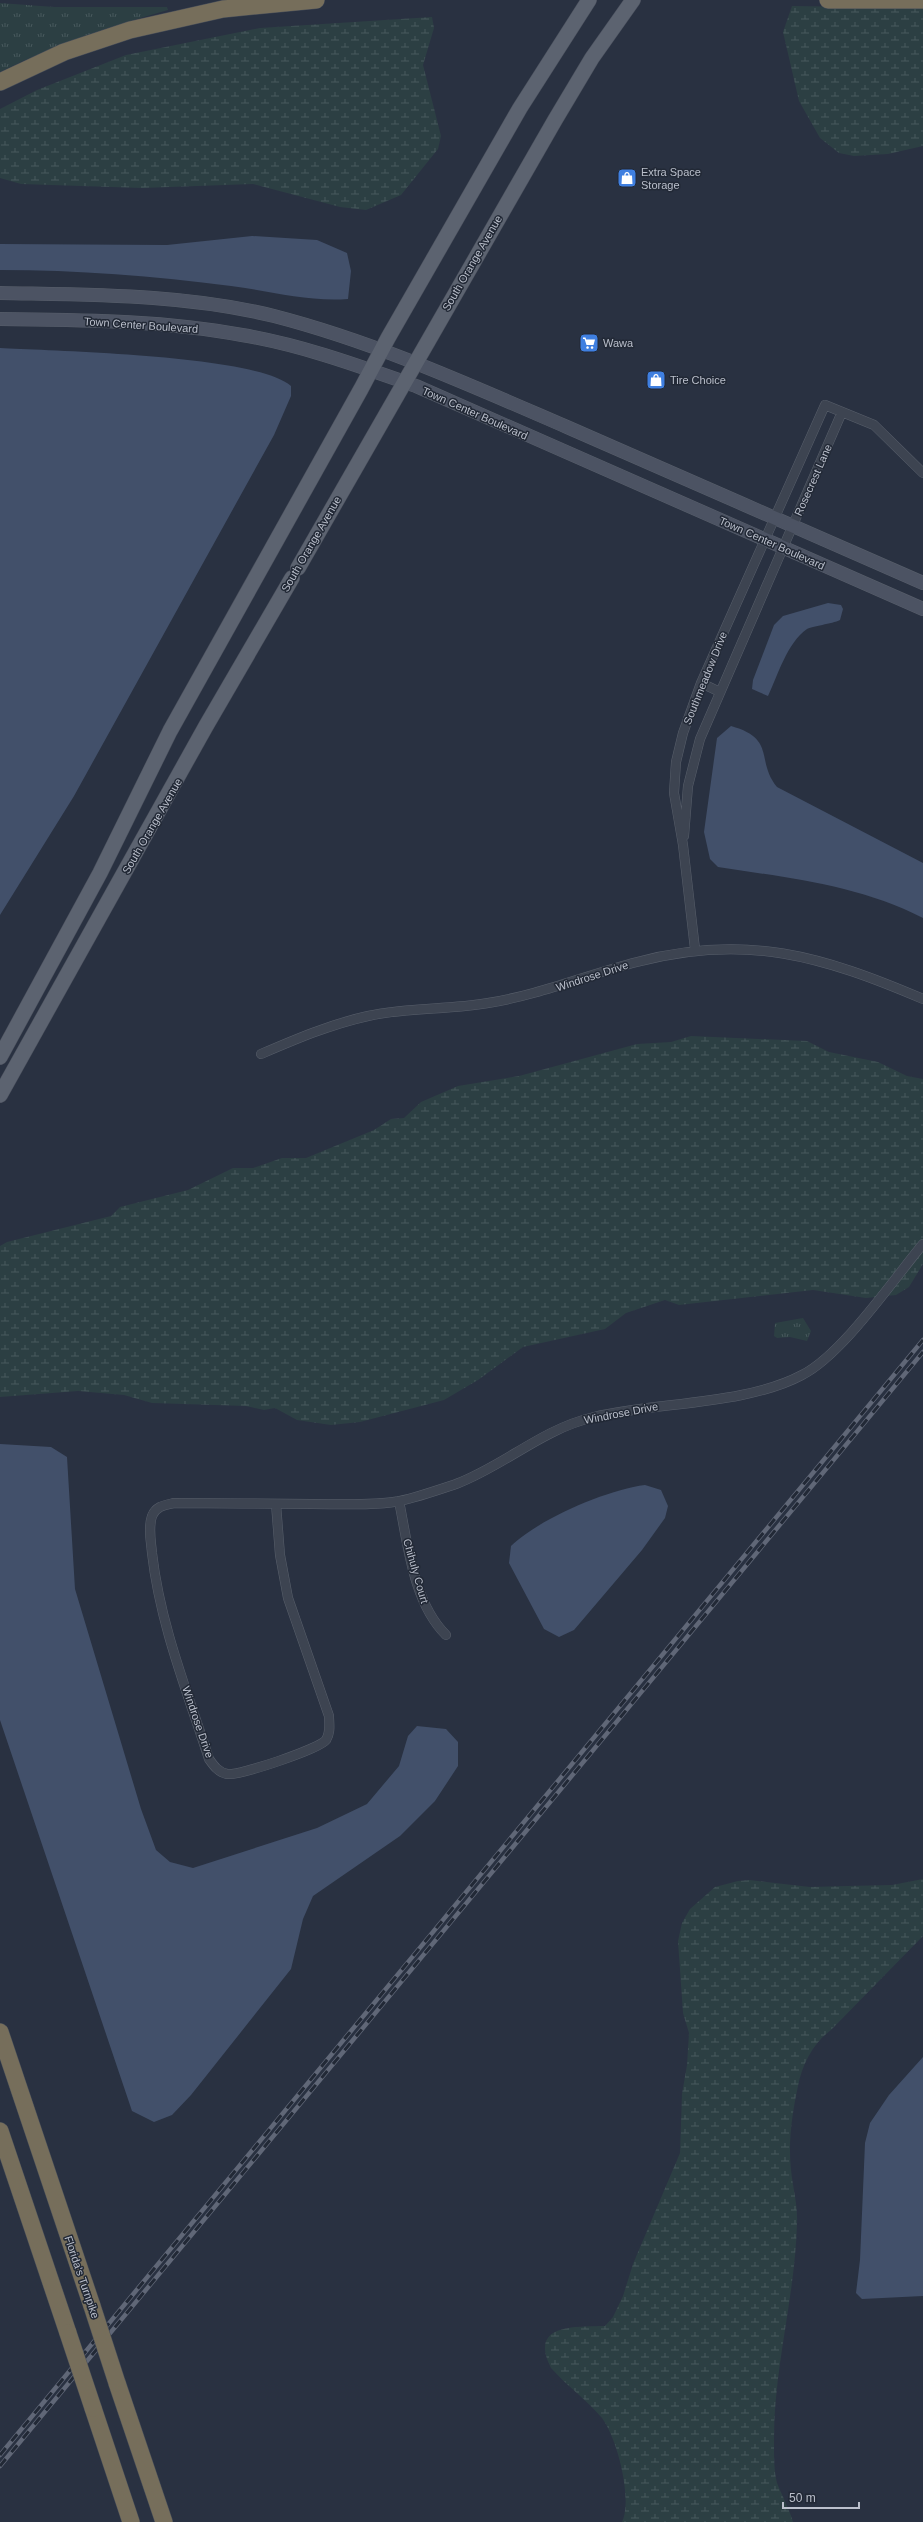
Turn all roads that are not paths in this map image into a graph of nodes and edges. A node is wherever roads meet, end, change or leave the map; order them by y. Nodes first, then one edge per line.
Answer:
1 (316, 0) edge
2 (589, 0) edge
3 (633, 0) edge
4 (828, 0) edge
5 (923, 0) edge
6 (0, 82) edge
7 (0, 293) edge
8 (0, 319) edge
9 (381, 350) junction
10 (414, 363) junction
11 (371, 370) junction
12 (403, 382) junction
13 (842, 412) junction
14 (923, 473) edge
15 (775, 518) junction
16 (792, 526) junction
17 (765, 540) junction
18 (783, 547) junction
19 (923, 583) edge
20 (923, 609) edge
21 (701, 683) junction
22 (720, 692) junction
23 (683, 845) junction
24 (695, 949) junction
25 (923, 999) edge
26 (261, 1054) dead end
27 (0, 1057) edge
28 (0, 1095) edge
29 (923, 1244) edge
30 (400, 1501) junction
31 (276, 1504) junction
32 (446, 1635) dead end
33 (0, 2032) edge
34 (0, 2130) edge
35 (131, 2522) edge
36 (164, 2522) edge

1 - 6 highway
2 - 9 main road, South Orange Avenue
3 - 10 main road, South Orange Avenue
4 - 5 highway
7 - 9 main road, Town Center Boulevard
8 - 11 main road, Town Center Boulevard
9 - 10 main road, Town Center Boulevard
9 - 11 main road, South Orange Avenue
10 - 12 main road, South Orange Avenue
10 - 15 main road, Town Center Boulevard
11 - 12 main road, Town Center Boulevard
11 - 27 main road, South Orange Avenue
12 - 17 main road, Town Center Boulevard
12 - 28 main road, South Orange Avenue
13 - 14 street
13 - 15 street, Rosecrest Lane
13 - 16 street, Rosecrest Lane
15 - 16 main road, Town Center Boulevard
15 - 17 street, Southmeadow Drive
16 - 18 street, Rosecrest Lane
16 - 19 main road, Town Center Boulevard
17 - 18 main road, Town Center Boulevard
17 - 21 street, Southmeadow Drive
18 - 20 main road, Town Center Boulevard
18 - 22 street, Southmeadow Drive
21 - 22 street
21 - 23 street, Southmeadow Drive
22 - 23 street, Southmeadow Drive
23 - 24 street, Southmeadow Drive
24 - 25 street, Windrose Drive
24 - 26 street, Windrose Drive
29 - 30 street, Windrose Drive
30 - 31 street, Windrose Drive
30 - 32 street, Chihuly Court
31 - 31 street, Windrose Drive
33 - 36 highway, Florida's Turnpike, bridge
34 - 35 highway, bridge

